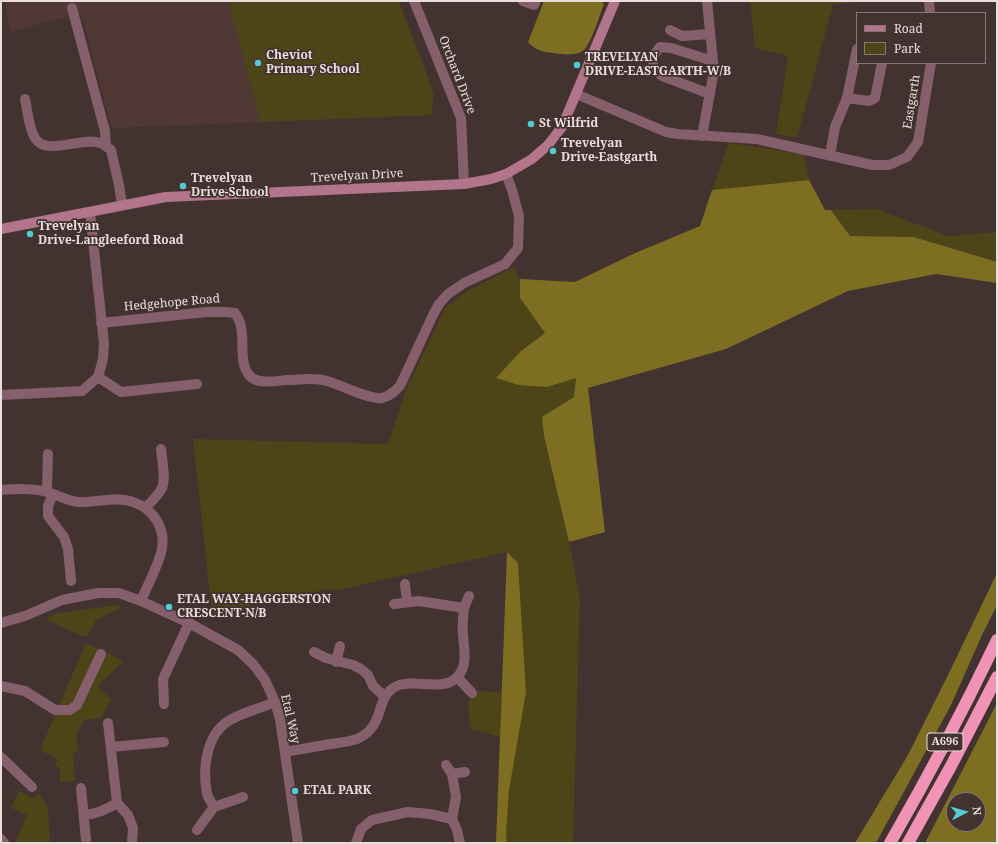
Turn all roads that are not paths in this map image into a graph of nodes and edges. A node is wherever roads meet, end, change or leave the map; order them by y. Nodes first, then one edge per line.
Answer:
1 (414, 1) edge
2 (523, 1) edge
3 (536, 1) edge
4 (615, 1) edge
5 (708, 1) edge
6 (928, 1) edge
7 (72, 8) dead end
8 (930, 12) edge
9 (670, 30) dead end
10 (710, 34) junction
11 (856, 54) edge
12 (713, 61) junction
13 (882, 64) edge
14 (931, 64) edge
15 (576, 94) junction
16 (710, 94) junction
17 (847, 98) junction
18 (25, 99) dead end
19 (702, 136) junction
20 (106, 146) junction
21 (830, 155) junction
22 (506, 174) junction
23 (464, 184) junction
24 (122, 205) junction
25 (90, 212) junction
26 (1, 229) edge
27 (101, 323) junction
28 (98, 377) junction
29 (197, 384) dead end
30 (1, 395) edge
31 (161, 449) dead end
32 (48, 454) dead end
33 (1, 490) edge
34 (49, 493) junction
35 (145, 508) junction
36 (71, 581) dead end
37 (405, 584) dead end
38 (469, 596) dead end
39 (141, 601) junction
40 (407, 602) junction
41 (394, 604) dead end
42 (464, 608) junction
43 (1, 623) edge
44 (190, 624) junction
45 (997, 640) edge
46 (340, 646) dead end
47 (314, 652) dead end
48 (101, 654) dead end
49 (336, 662) junction
50 (997, 677) edge
51 (458, 678) junction
52 (1, 686) edge
53 (472, 693) dead end
54 (384, 696) junction
55 (275, 702) junction
56 (164, 704) dead end
57 (108, 723) dead end
58 (164, 742) dead end
59 (111, 747) junction
60 (285, 752) junction
61 (1, 758) edge
62 (465, 772) dead end
63 (32, 787) dead end
64 (81, 788) dead end
65 (243, 797) dead end
66 (117, 803) junction
67 (214, 807) junction
68 (84, 815) junction
69 (452, 819) junction
70 (196, 830) dead end
71 (1, 839) edge
72 (86, 840) dead end
73 (4, 843) edge
74 (132, 843) edge
75 (298, 843) edge
76 (356, 843) edge
77 (460, 843) edge
78 (890, 843) edge
79 (908, 843) edge

1 - 23 street, Orchard Drive
2 - 3 street
4 - 15 street, Trevelyan Drive
5 - 10 street
6 - 8 street
7 - 20 street
9 - 10 street
10 - 12 street
11 - 17 street
12 - 16 street
12 - 16 street
13 - 17 street
14 - 21 street, Eastgarth
15 - 19 street, Eastgarth
15 - 22 street, Trevelyan Drive
16 - 19 street
17 - 21 street
18 - 20 street
19 - 21 street, Eastgarth
20 - 24 street
22 - 23 street, Trevelyan Drive
22 - 27 street, Hedgehope Road
23 - 24 street, Trevelyan Drive
24 - 25 street, Trevelyan Drive
25 - 26 street, Trevelyan Drive
25 - 27 street
27 - 28 street
28 - 29 street
28 - 30 street
31 - 35 street
32 - 34 street
33 - 34 street
34 - 35 street
34 - 36 street
35 - 39 street
37 - 40 street
38 - 42 street
39 - 43 street, Etal Way
39 - 44 street, Etal Way
40 - 41 street
40 - 42 street
42 - 51 street
44 - 55 street, Etal Way
44 - 56 street
45 - 78 highway, A696
46 - 49 street
47 - 49 street
48 - 52 street
49 - 54 street
50 - 79 highway, A696
51 - 53 street
51 - 54 street
54 - 60 street
55 - 60 street, Etal Way
55 - 67 street
57 - 59 street
58 - 59 street
59 - 66 street
60 - 75 street, Etal Way
61 - 63 street
62 - 69 street
64 - 68 street
65 - 67 street
66 - 68 street
66 - 74 street
67 - 70 street
68 - 72 street
69 - 76 street
69 - 77 street
71 - 73 street

